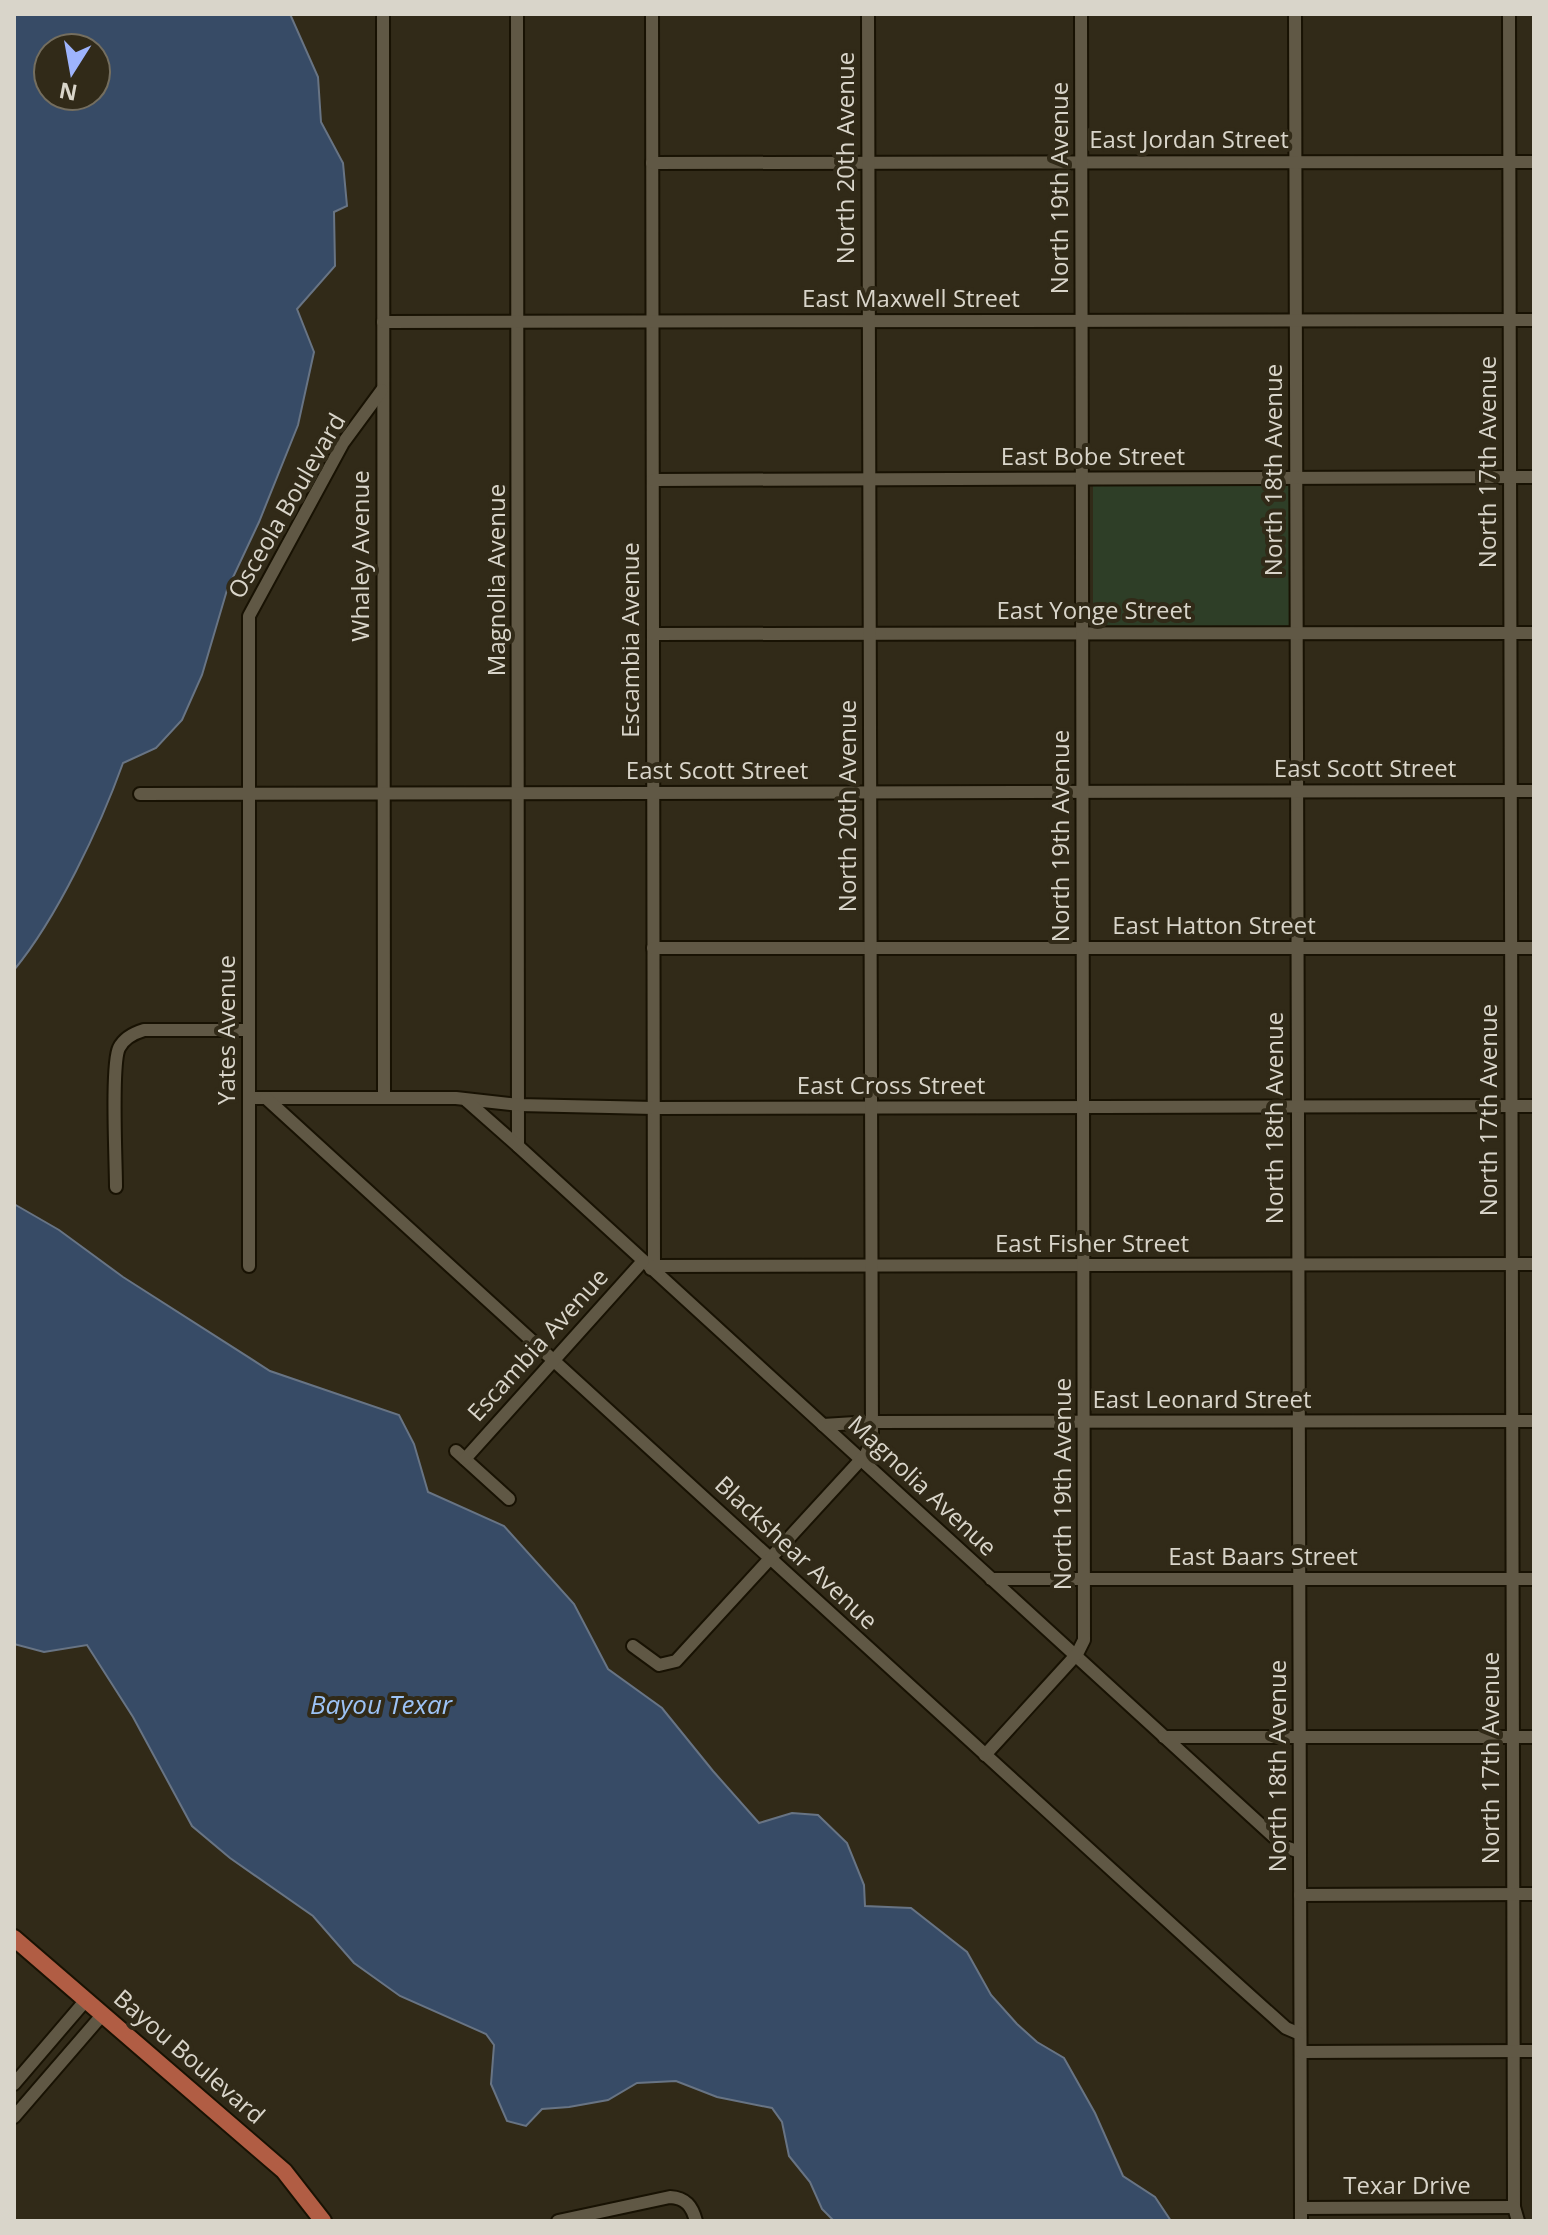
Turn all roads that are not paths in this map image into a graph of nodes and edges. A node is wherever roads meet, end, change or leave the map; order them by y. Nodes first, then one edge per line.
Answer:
1 (383, 14) edge
2 (517, 14) edge
3 (652, 14) edge
4 (868, 14) edge
5 (1081, 14) edge
6 (1295, 14) edge
7 (1509, 14) edge
8 (1082, 162) junction
9 (1294, 162) junction
10 (1509, 162) junction
11 (1534, 162) edge
12 (652, 163) junction
13 (868, 163) junction
14 (1295, 320) junction
15 (1510, 320) junction
16 (1534, 320) edge
17 (868, 321) junction
18 (1082, 321) junction
19 (383, 322) junction
20 (519, 322) junction
21 (653, 322) junction
22 (382, 390) junction
23 (1510, 477) junction
24 (1534, 477) edge
25 (1295, 478) junction
26 (868, 479) junction
27 (1082, 479) junction
28 (653, 480) junction
29 (1083, 633) junction
30 (1296, 633) junction
31 (1510, 633) junction
32 (1534, 633) edge
33 (653, 634) junction
34 (869, 634) junction
35 (1297, 791) junction
36 (1511, 791) junction
37 (1534, 791) edge
38 (869, 792) junction
39 (1083, 792) junction
40 (384, 793) junction
41 (519, 793) junction
42 (653, 793) junction
43 (140, 794) dead end
44 (248, 794) junction
45 (653, 948) junction
46 (870, 948) junction
47 (1083, 948) junction
48 (1297, 948) junction
49 (1511, 948) junction
50 (1534, 948) edge
51 (249, 1030) junction
52 (384, 1097) junction
53 (249, 1098) junction
54 (266, 1098) junction
55 (456, 1098) junction
56 (519, 1105) junction
57 (1511, 1106) junction
58 (1534, 1106) edge
59 (1084, 1107) junction
60 (1297, 1107) junction
61 (654, 1108) junction
62 (871, 1108) junction
63 (518, 1146) junction
64 (116, 1187) dead end
65 (1512, 1264) junction
66 (1534, 1264) edge
67 (650, 1265) junction
68 (1084, 1265) junction
69 (249, 1266) dead end
70 (871, 1266) junction
71 (1298, 1266) junction
72 (554, 1362) junction
73 (1512, 1421) junction
74 (1534, 1421) edge
75 (871, 1422) junction
76 (1085, 1422) junction
77 (1298, 1422) junction
78 (823, 1425) junction
79 (861, 1460) junction
80 (509, 1499) dead end
81 (770, 1560) junction
82 (991, 1579) junction
83 (1299, 1579) junction
84 (1512, 1579) junction
85 (1534, 1579) edge
86 (1085, 1580) junction
87 (633, 1646) dead end
88 (1075, 1656) junction
89 (1164, 1737) junction
90 (1513, 1737) junction
91 (1534, 1737) edge
92 (1299, 1738) junction
93 (985, 1755) junction
94 (1300, 1852) junction
95 (1513, 1894) junction
96 (1534, 1894) edge
97 (1300, 1895) junction
98 (14, 1938) edge
99 (86, 2000) junction
100 (103, 2014) junction
101 (1300, 2034) junction
102 (1513, 2051) junction
103 (1534, 2051) edge
104 (1301, 2052) junction
105 (14, 2084) edge
106 (14, 2117) edge
107 (1514, 2207) junction
108 (1301, 2215) edge
109 (323, 2221) edge
110 (558, 2221) edge
111 (696, 2221) edge
112 (1518, 2221) edge

1 - 19 street, Whaley Avenue
2 - 20 street, Magnolia Avenue
3 - 12 street, Escambia Avenue
4 - 13 street, North 20th Avenue
5 - 8 street, North 19th Avenue
6 - 9 street, North 18th Avenue
7 - 10 street, North 17th Avenue
8 - 9 street, East Jordan Street
8 - 13 street, East Jordan Street
8 - 18 street, North 19th Avenue
9 - 10 street, East Jordan Street
9 - 14 street, North 18th Avenue
10 - 11 street, East Jordan Street
10 - 15 street, North 17th Avenue
12 - 13 street, East Jordan Street
12 - 21 street, Escambia Avenue
13 - 17 street, North 20th Avenue
14 - 15 street, East Maxwell Street
14 - 18 street, East Maxwell Street
14 - 25 street, North 18th Avenue
15 - 16 street, East Maxwell Street
15 - 23 street, North 17th Avenue
17 - 18 street, East Maxwell Street
17 - 21 street, East Maxwell Street
17 - 26 street, North 20th Avenue
18 - 27 street, North 19th Avenue
19 - 20 street, East Maxwell Street
19 - 22 street, Whaley Avenue
20 - 21 street, East Maxwell Street
20 - 41 street, Magnolia Avenue
21 - 28 street, Escambia Avenue
22 - 40 street, Whaley Avenue
22 - 44 street, Osceola Boulevard
23 - 24 street, East Bobe Street
23 - 25 street, East Bobe Street
23 - 31 street, North 17th Avenue
25 - 27 street, East Bobe Street
25 - 30 street, North 18th Avenue
26 - 27 street, East Bobe Street
26 - 28 street, East Bobe Street
26 - 34 street, North 20th Avenue
27 - 29 street, North 19th Avenue
28 - 33 street, Escambia Avenue
29 - 30 street, East Yonge Street
29 - 34 street, East Yonge Street
29 - 39 street, North 19th Avenue
30 - 31 street, East Yonge Street
30 - 35 street, North 18th Avenue
31 - 32 street, East Yonge Street
31 - 36 street, North 17th Avenue
33 - 34 street, East Yonge Street
33 - 42 street, Escambia Avenue
34 - 38 street, North 20th Avenue
35 - 36 street, East Scott Street
35 - 39 street, East Scott Street
35 - 48 street, North 18th Avenue
36 - 37 street, East Scott Street
36 - 49 street, North 17th Avenue
38 - 39 street, East Scott Street
38 - 42 street, East Scott Street
38 - 46 street, North 20th Avenue
39 - 47 street, North 19th Avenue
40 - 41 street, East Scott Street
40 - 44 street, East Scott Street
40 - 52 street, Whaley Avenue
41 - 42 street, East Scott Street
41 - 56 street, Magnolia Avenue
42 - 45 street, Escambia Avenue
43 - 44 street, East Scott Street
44 - 51 street, Yates Avenue
45 - 46 street, East Hatton Street
45 - 61 street, Escambia Avenue
46 - 47 street, East Hatton Street
46 - 62 street, North 20th Avenue
47 - 48 street, East Hatton Street
47 - 59 street, North 19th Avenue
48 - 49 street, East Hatton Street
48 - 60 street, North 18th Avenue
49 - 50 street, East Hatton Street
49 - 57 street, North 17th Avenue
51 - 53 street, Yates Avenue
51 - 64 street
52 - 54 street, East Cross Street
52 - 55 street, East Cross Street
53 - 54 street, East Cross Street
53 - 69 street, Yates Avenue
54 - 72 street, Blackshear Avenue
55 - 56 street, East Cross Street
55 - 63 street, Magnolia Avenue
56 - 61 street, East Cross Street
56 - 63 street, Magnolia Avenue
57 - 58 street, East Cross Street
57 - 60 street, East Cross Street
57 - 65 street, North 17th Avenue
59 - 60 street, East Cross Street
59 - 62 street, East Cross Street
59 - 68 street, North 19th Avenue
60 - 71 street, North 18th Avenue
61 - 62 street, East Cross Street
61 - 67 street, Escambia Avenue
62 - 70 street, North 20th Avenue
63 - 67 street, Magnolia Avenue
65 - 66 street, East Fisher Street
65 - 71 street, East Fisher Street
65 - 73 street, North 17th Avenue
67 - 70 street, East Fisher Street
67 - 72 street, Escambia Avenue
67 - 78 street, Magnolia Avenue
68 - 70 street, East Fisher Street
68 - 71 street, East Fisher Street
68 - 76 street, North 19th Avenue
70 - 75 street, North 20th Avenue
71 - 77 street, North 18th Avenue
72 - 80 street, Escambia Avenue
72 - 81 street, Blackshear Avenue
73 - 74 street, East Leonard Street
73 - 77 street, East Leonard Street
73 - 84 street, North 17th Avenue
75 - 76 street, East Leonard Street
75 - 78 street, East Leonard Street
75 - 79 street, North 20th Avenue
76 - 77 street, East Leonard Street
76 - 86 street, North 19th Avenue
77 - 83 street, North 18th Avenue
78 - 79 street, Magnolia Avenue
79 - 81 street, North 20th Avenue
79 - 82 street, Magnolia Avenue
81 - 87 street, North 20th Avenue
81 - 93 street, Blackshear Avenue
82 - 86 street, East Baars Street
82 - 88 street, Magnolia Avenue
83 - 84 street, East Baars Street
83 - 86 street, East Baars Street
83 - 92 street, North 18th Avenue
84 - 85 street, East Baars Street
84 - 90 street, North 17th Avenue
86 - 88 street, North 19th Avenue
88 - 89 street, Magnolia Avenue
88 - 93 street
89 - 92 street
89 - 94 street, Magnolia Avenue
90 - 91 street
90 - 92 street
90 - 95 street, North 17th Avenue
92 - 94 street, North 18th Avenue
93 - 101 street, Blackshear Avenue
94 - 97 street, North 18th Avenue
95 - 96 street
95 - 97 street
95 - 102 street, North 17th Avenue
97 - 101 street, North 18th Avenue
98 - 99 main road, Bayou Boulevard
99 - 100 main road, Bayou Boulevard
99 - 105 street
100 - 106 street
100 - 109 main road, Bayou Boulevard
101 - 104 street, North 18th Avenue
102 - 103 street
102 - 104 street
102 - 107 street, North 17th Avenue
104 - 108 street, North 18th Avenue
107 - 108 street, Texar Drive
107 - 112 street, North 17th Avenue
110 - 111 street

